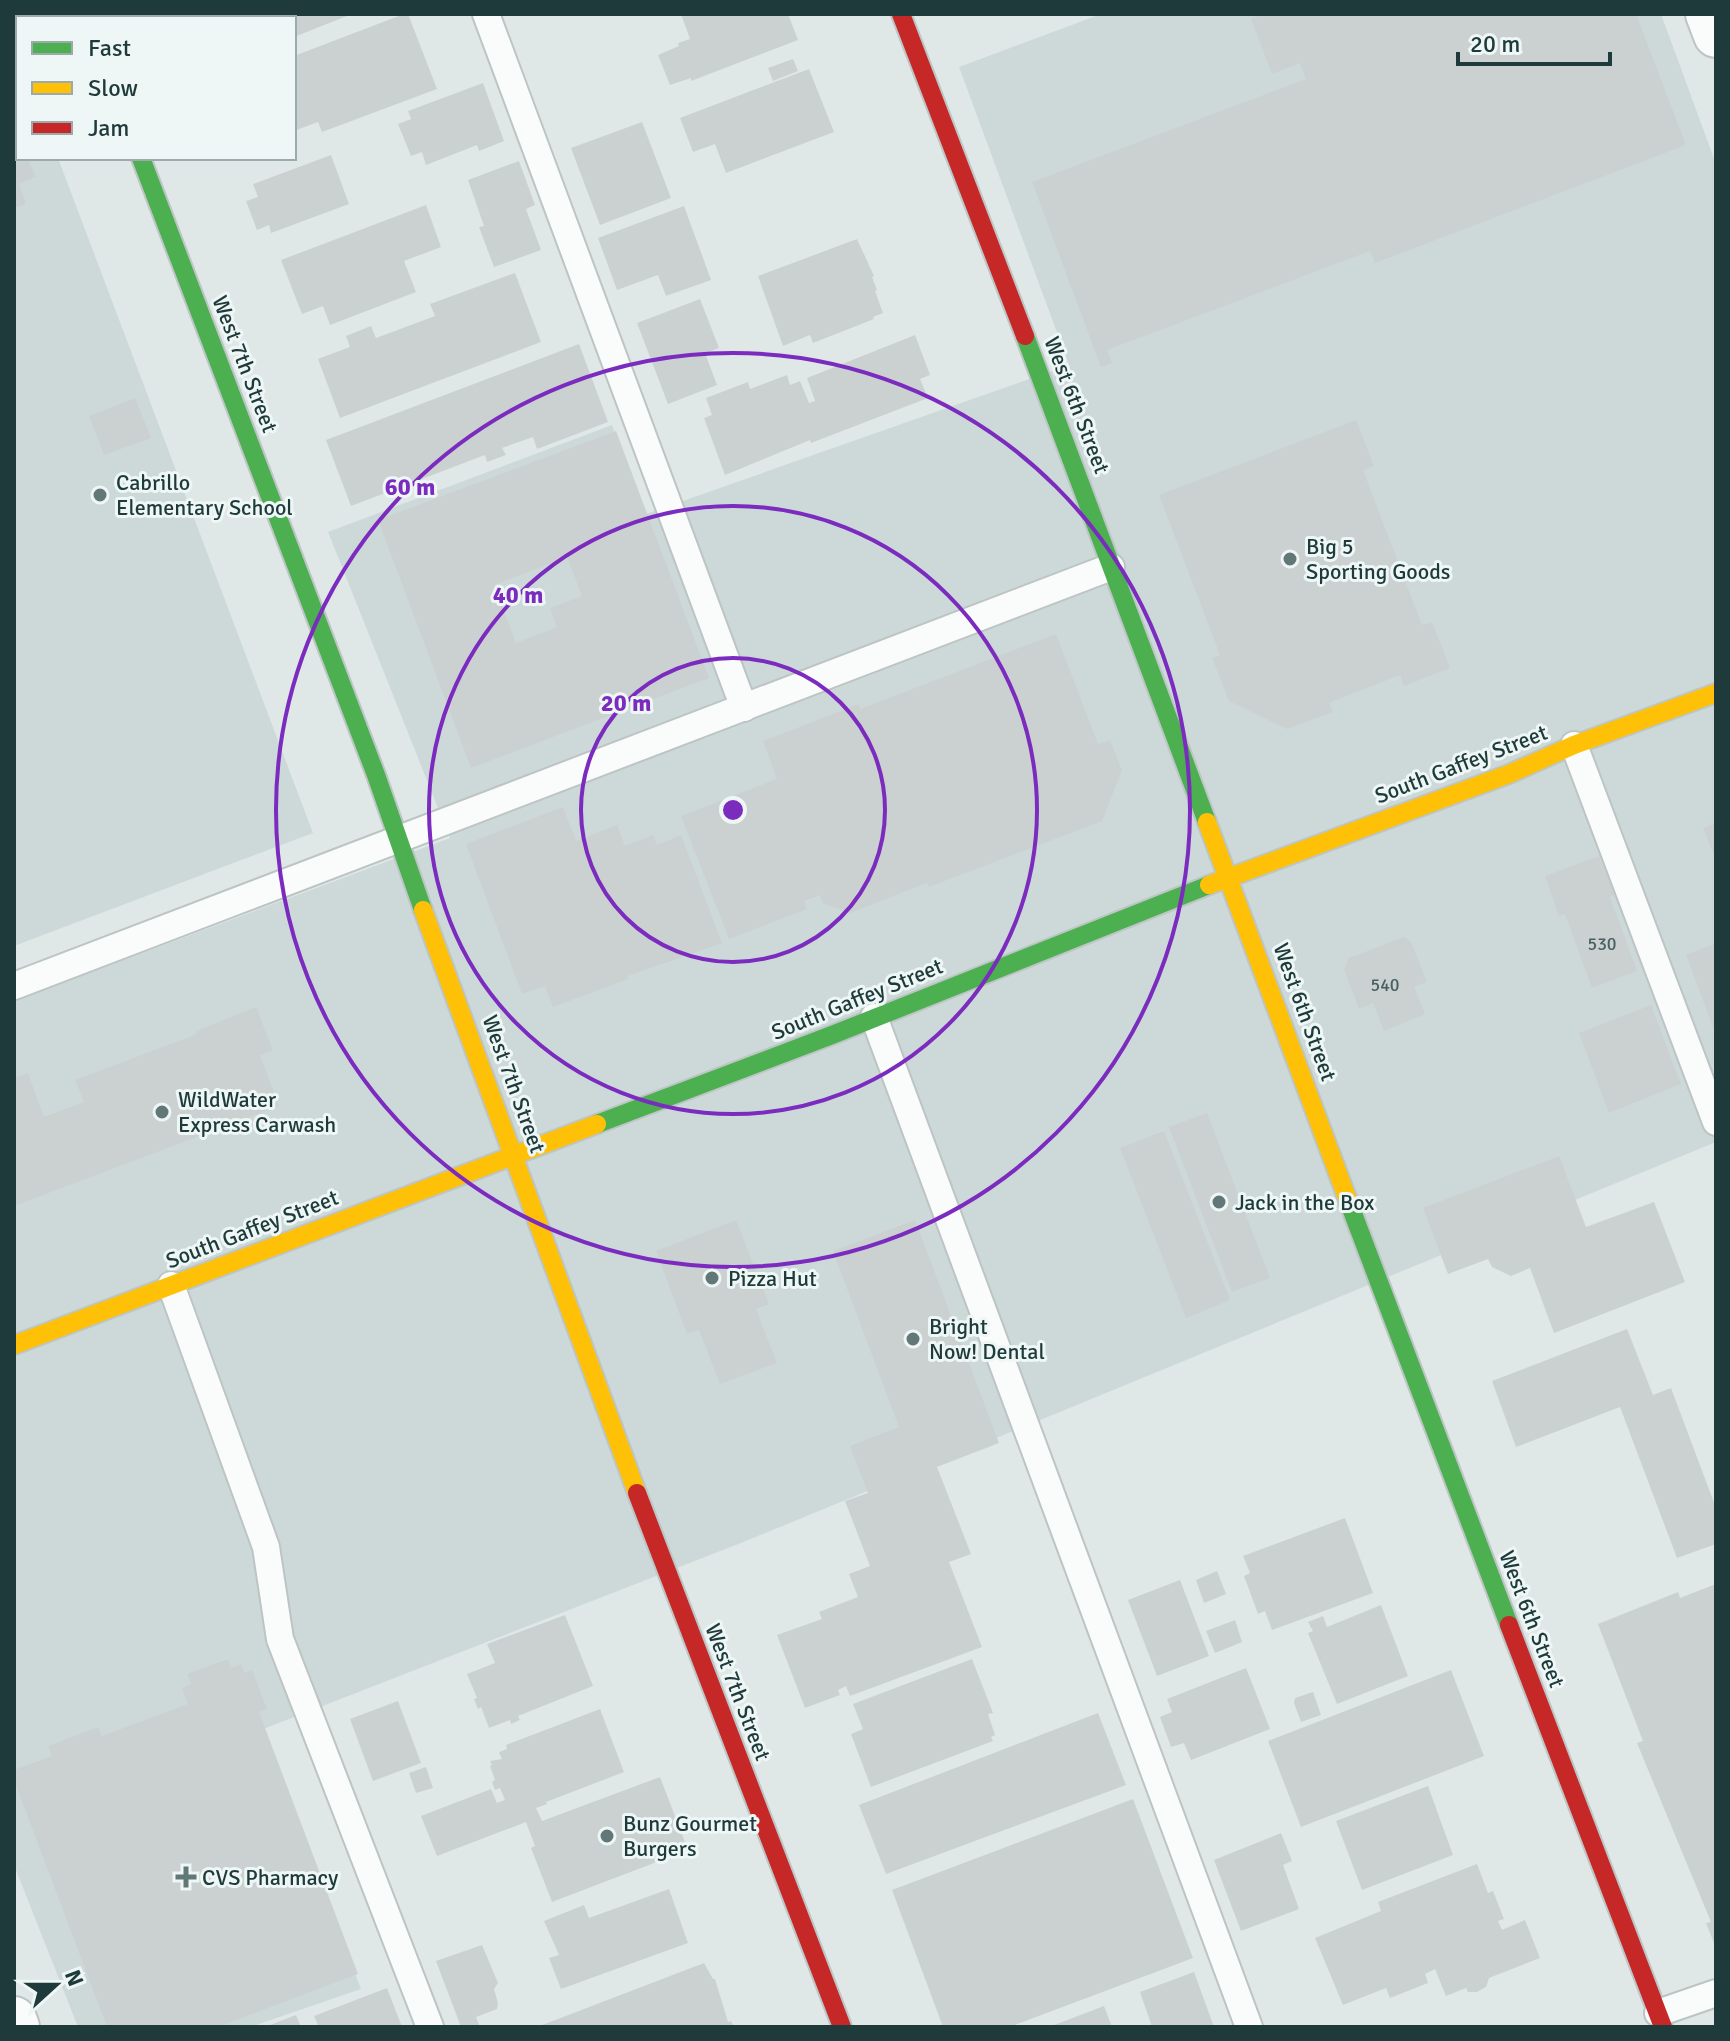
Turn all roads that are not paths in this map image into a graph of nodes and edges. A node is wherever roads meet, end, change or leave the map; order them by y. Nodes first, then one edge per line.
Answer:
1 (486, 14) edge
2 (901, 14) edge
3 (1708, 14) edge
4 (1716, 35) edge
5 (142, 160) edge
6 (1111, 567) junction
7 (1716, 693) edge
8 (744, 708) junction
9 (1574, 745) junction
10 (397, 839) junction
11 (1229, 877) junction
12 (14, 986) edge
13 (874, 1017) junction
14 (1716, 1122) edge
15 (514, 1154) junction
16 (171, 1285) junction
17 (14, 1345) edge
18 (1716, 1993) edge
19 (14, 2019) edge
20 (1660, 2020) edge
21 (17, 2027) edge
22 (430, 2027) edge
23 (842, 2027) edge
24 (1249, 2027) edge

1 - 8 lane
2 - 6 street, West 6th Street
3 - 4 street
5 - 10 street, West 7th Street
6 - 8 lane
6 - 11 street, West 6th Street
7 - 9 street, South Gaffey Street
8 - 10 lane
9 - 11 street, South Gaffey Street
9 - 14 lane
10 - 12 lane
10 - 15 street, West 7th Street
11 - 13 street, South Gaffey Street
11 - 20 street, West 6th Street
13 - 15 street, South Gaffey Street
13 - 24 lane
15 - 16 street, South Gaffey Street
15 - 23 street, West 7th Street
16 - 17 street, South Gaffey Street
16 - 22 lane
18 - 20 lane
19 - 21 street

